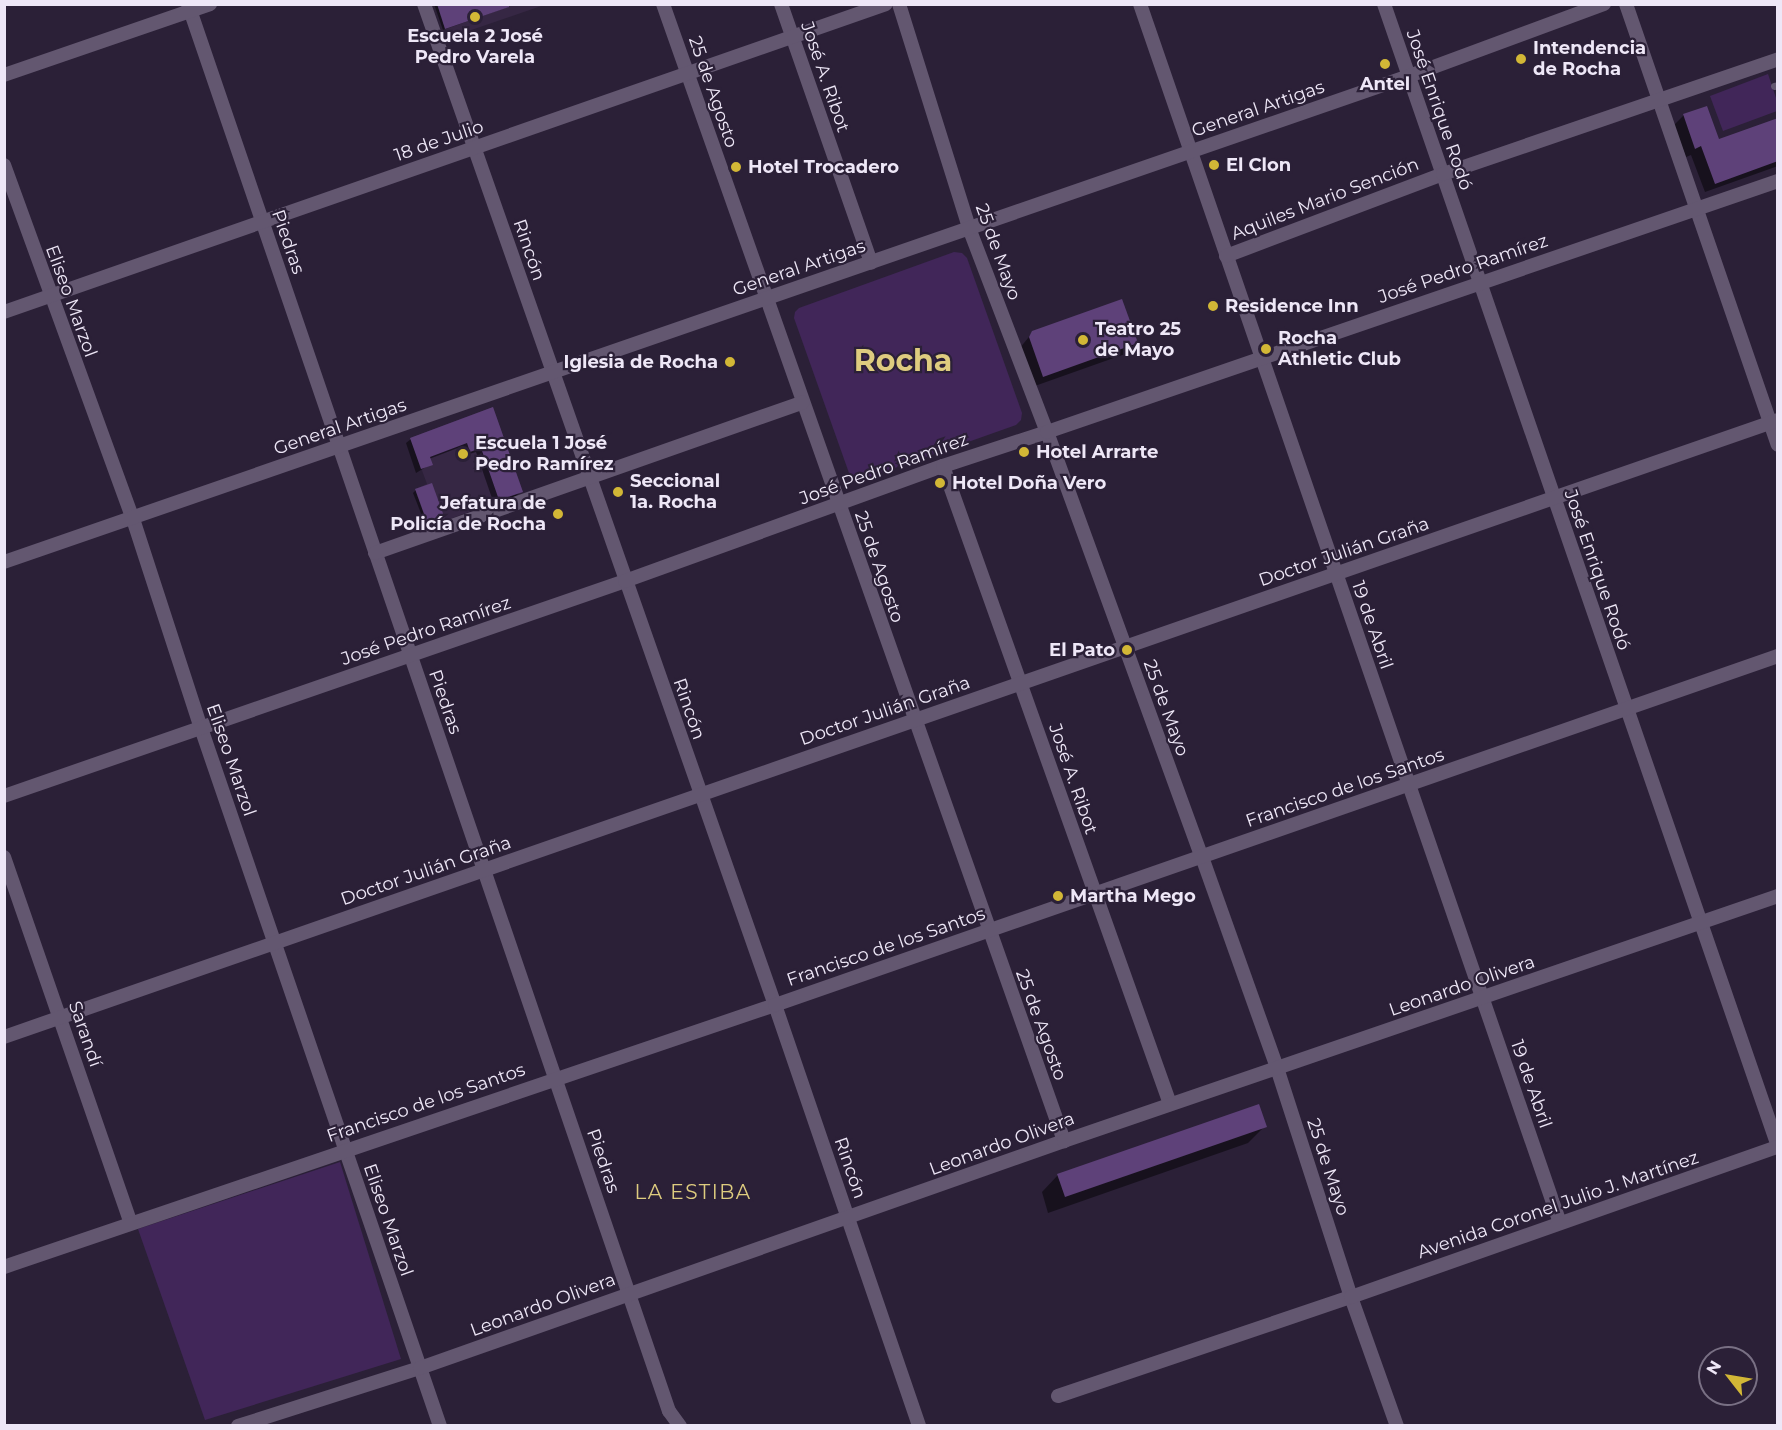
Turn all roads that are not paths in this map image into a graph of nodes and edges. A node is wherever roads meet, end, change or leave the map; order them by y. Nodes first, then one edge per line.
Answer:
1 (210, 4) edge
2 (424, 4) edge
3 (663, 4) edge
4 (781, 4) edge
5 (886, 4) edge
6 (899, 4) edge
7 (1140, 4) edge
8 (1384, 4) edge
9 (1604, 4) edge
10 (1626, 4) edge
11 (189, 8) edge
12 (792, 37) junction
13 (1778, 59) edge
14 (688, 74) junction
15 (4, 75) edge
16 (1409, 76) junction
17 (1657, 102) junction
18 (475, 148) junction
19 (1190, 152) junction
20 (4, 165) edge
21 (1443, 174) junction
22 (1778, 181) edge
23 (1695, 210) junction
24 (261, 222) junction
25 (969, 228) junction
26 (1226, 256) junction
27 (871, 263) junction
28 (1479, 282) junction
29 (50, 296) junction
30 (765, 299) junction
31 (4, 312) edge
32 (1261, 358) junction
33 (553, 372) junction
34 (802, 403) junction
35 (1774, 421) edge
36 (1047, 432) junction
37 (1778, 445) edge
38 (339, 446) junction
39 (944, 466) junction
40 (589, 479) junction
41 (1554, 498) junction
42 (838, 505) junction
43 (133, 519) junction
44 (375, 553) junction
45 (4, 562) edge
46 (1335, 574) junction
47 (625, 581) junction
48 (1124, 647) junction
49 (410, 656) junction
50 (1778, 656) edge
51 (1020, 684) junction
52 (1626, 709) junction
53 (914, 720) junction
54 (201, 728) junction
55 (1409, 784) junction
56 (700, 795) junction
57 (4, 796) edge
58 (4, 857) edge
59 (1202, 857) junction
60 (485, 871) junction
61 (1095, 894) junction
62 (1778, 896) edge
63 (1699, 923) junction
64 (988, 931) junction
65 (275, 943) junction
66 (1482, 997) junction
67 (775, 1005) junction
68 (61, 1018) junction
69 (4, 1037) edge
70 (1277, 1068) junction
71 (555, 1079) junction
72 (1170, 1104) junction
73 (1064, 1141) junction
74 (1778, 1146) edge
75 (344, 1149) junction
76 (848, 1219) junction
77 (131, 1223) junction
78 (1560, 1223) junction
79 (4, 1267) edge
80 (630, 1293) junction
81 (1351, 1297) junction
82 (420, 1368) junction
83 (1058, 1396) dead end
84 (238, 1425) edge
85 (440, 1425) edge
86 (681, 1425) edge
87 (919, 1425) edge
88 (1397, 1425) edge

1 - 11 street
2 - 18 street, Rincón
3 - 14 street, 25 de Agosto
4 - 12 street, José A. Ribot
5 - 12 street, 18 de Julio
6 - 25 street, 25 de Mayo
7 - 19 street, 19 de Abril
8 - 16 street, José Enrique Rodó
9 - 16 street, General Artigas
10 - 17 street
11 - 15 street
11 - 24 street, Piedras
12 - 14 street, 18 de Julio
12 - 27 street, José A. Ribot
13 - 17 street, Aquiles Mario Sención
14 - 18 street, 18 de Julio
14 - 30 street, 25 de Agosto
16 - 19 street, General Artigas
16 - 21 street, José Enrique Rodó
17 - 21 street, Aquiles Mario Sención
17 - 23 street
18 - 24 street, 18 de Julio
18 - 33 street, Rincón
19 - 25 street, General Artigas
19 - 26 street, 19 de Abril
20 - 29 street, Eliseo Marzol
21 - 26 street, Aquiles Mario Sención
21 - 28 street, José Enrique Rodó
22 - 23 street, José Pedro Ramírez
23 - 28 street, José Pedro Ramírez
23 - 35 street
24 - 29 street, 18 de Julio
24 - 38 street, Piedras
25 - 27 street, General Artigas
25 - 36 street, 25 de Mayo
26 - 32 street, 19 de Abril
27 - 30 street, General Artigas
28 - 32 street, José Pedro Ramírez
28 - 41 street, José Enrique Rodó
29 - 31 street, 18 de Julio
29 - 43 street, Eliseo Marzol
30 - 33 street, General Artigas
30 - 34 street, 25 de Agosto
32 - 36 street, José Pedro Ramírez
32 - 46 street, 19 de Abril
33 - 38 street, General Artigas
33 - 40 street, Rincón
34 - 40 street
34 - 42 street, 25 de Agosto
35 - 37 street
35 - 41 street, Doctor Julián Graña
36 - 39 street, José Pedro Ramírez
36 - 48 street, 25 de Mayo
38 - 43 street, General Artigas
38 - 44 street, Piedras
39 - 42 street, José Pedro Ramírez
39 - 51 street, José A. Ribot
40 - 44 street
40 - 47 street, Rincón
41 - 46 street, Doctor Julián Graña
41 - 52 street, José Enrique Rodó
42 - 47 street, José Pedro Ramírez
42 - 53 street, 25 de Agosto
43 - 45 street, General Artigas
43 - 54 street, Eliseo Marzol
44 - 49 street, Piedras
46 - 48 street, Doctor Julián Graña
46 - 55 street, 19 de Abril
47 - 49 street, José Pedro Ramírez
47 - 56 street, Rincón
48 - 51 street, Doctor Julián Graña
48 - 59 street, 25 de Mayo
49 - 54 street, José Pedro Ramírez
49 - 60 street, Piedras
50 - 52 street, Francisco de los Santos
51 - 53 street, Doctor Julián Graña
51 - 61 street, José A. Ribot
52 - 55 street, Francisco de los Santos
52 - 63 street, José Enrique Rodó
53 - 56 street, Doctor Julián Graña
53 - 64 street, 25 de Agosto
54 - 57 street, José Pedro Ramírez
54 - 65 street, Eliseo Marzol
55 - 59 street, Francisco de los Santos
55 - 66 street, 19 de Abril
56 - 60 street, Doctor Julián Graña
56 - 67 street, Rincón
58 - 68 street, Sarandí
59 - 61 street, Francisco de los Santos
59 - 70 street, 25 de Mayo
60 - 65 street, Doctor Julián Graña
60 - 71 street, Piedras
61 - 64 street, Francisco de los Santos
61 - 72 street, José A. Ribot
62 - 63 street, Leonardo Olivera
63 - 66 street, Leonardo Olivera
63 - 74 street, José Enrique Rodó
64 - 67 street, Francisco de los Santos
64 - 73 street, 25 de Agosto
65 - 68 street, Doctor Julián Graña
65 - 75 street, Eliseo Marzol
66 - 70 street, Leonardo Olivera
66 - 78 street, 19 de Abril
67 - 71 street, Francisco de los Santos
67 - 76 street, Rincón
68 - 69 street, Doctor Julián Graña
68 - 77 street, Sarandí
70 - 72 street, Leonardo Olivera
70 - 81 street, 25 de Mayo
71 - 75 street, Francisco de los Santos
71 - 80 street, Piedras
72 - 73 street, Leonardo Olivera
73 - 76 street, Leonardo Olivera
74 - 78 street, Avenida Coronel Julio J. Martínez
75 - 77 street, Francisco de los Santos
75 - 82 street, Eliseo Marzol
76 - 80 street, Leonardo Olivera
76 - 87 street, Rincón
77 - 79 street, Francisco de los Santos
78 - 81 street, Avenida Coronel Julio J. Martínez
80 - 82 street, Leonardo Olivera
80 - 86 street, Piedras
81 - 83 street, Avenida Coronel Julio J. Martínez
81 - 88 street, 25 de Mayo
82 - 84 street, Leonardo Olivera
82 - 85 street, Eliseo Marzol

